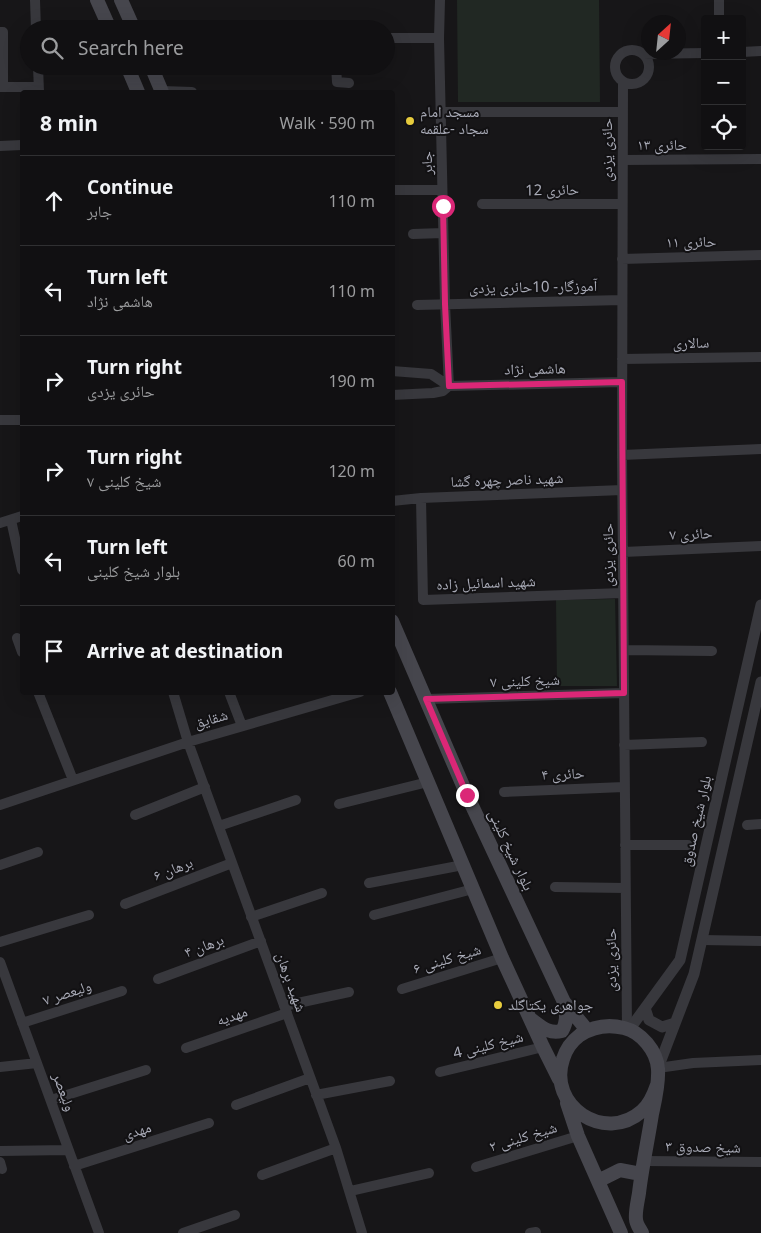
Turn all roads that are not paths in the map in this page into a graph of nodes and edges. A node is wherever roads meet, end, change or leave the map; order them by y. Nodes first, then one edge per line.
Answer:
1 (35, 0) edge
2 (97, 0) edge
3 (122, 0) edge
4 (440, 0) edge
5 (719, 0) edge
6 (719, 15) edge
7 (36, 20) edge
8 (106, 20) edge
9 (130, 20) edge
10 (0, 32) edge
11 (395, 38) edge
12 (439, 38) junction
13 (761, 51) edge
14 (746, 52) edge
15 (641, 53) edge
16 (686, 53) edge
17 (701, 53) edge
18 (648, 60) edge
19 (38, 75) edge
20 (131, 75) edge
21 (155, 75) edge
22 (337, 75) edge
23 (623, 82) junction
24 (349, 83) dead end
25 (2, 87) edge
26 (39, 90) edge
27 (137, 90) edge
28 (161, 90) edge
29 (441, 112) junction
30 (622, 112) junction
31 (20, 145) edge
32 (0, 146) edge
33 (761, 159) edge
34 (622, 160) junction
35 (395, 190) edge
36 (442, 190) junction
37 (482, 204) dead end
38 (622, 204) junction
39 (443, 233) junction
40 (413, 234) dead end
41 (761, 255) edge
42 (622, 259) junction
43 (622, 300) junction
44 (445, 304) junction
45 (417, 305) dead end
46 (761, 356) edge
47 (622, 359) junction
48 (395, 370) edge
49 (622, 382) junction
50 (449, 386) junction
51 (395, 395) edge
52 (0, 420) edge
53 (20, 420) edge
54 (761, 449) edge
55 (622, 455) junction
56 (622, 490) junction
57 (422, 498) junction
58 (395, 501) edge
59 (20, 517) edge
60 (11, 520) junction
61 (0, 523) edge
62 (761, 546) edge
63 (623, 552) junction
64 (20, 561) edge
65 (623, 593) junction
66 (761, 605) edge
67 (395, 628) edge
68 (17, 638) dead end
69 (20, 646) edge
70 (624, 650) junction
71 (712, 651) dead end
72 (761, 682) edge
73 (624, 693) junction
74 (39, 695) edge
75 (174, 695) edge
76 (230, 695) edge
77 (341, 695) edge
78 (391, 695) edge
79 (329, 697) edge
80 (426, 699) junction
81 (242, 726) junction
82 (188, 742) junction
83 (702, 742) dead end
84 (624, 745) junction
85 (73, 780) junction
86 (428, 782) junction
87 (624, 787) junction
88 (204, 788) junction
89 (504, 792) dead end
90 (296, 800) dead end
91 (339, 804) dead end
92 (0, 805) edge
93 (135, 815) dead end
94 (747, 824) dead end
95 (761, 824) edge
96 (219, 826) junction
97 (625, 845) junction
98 (688, 845) dead end
99 (38, 852) dead end
100 (232, 863) junction
101 (0, 865) edge
102 (463, 865) junction
103 (369, 883) dead end
104 (555, 887) dead end
105 (626, 888) junction
106 (473, 889) junction
107 (322, 893) dead end
108 (125, 904) dead end
109 (89, 914) dead end
110 (374, 915) dead end
111 (252, 916) junction
112 (702, 940) junction
113 (761, 940) edge
114 (0, 942) edge
115 (261, 942) junction
116 (502, 958) junction
117 (0, 964) edge
118 (158, 979) dead end
119 (402, 989) dead end
120 (122, 991) dead end
121 (349, 992) dead end
122 (564, 1002) junction
123 (646, 1008) junction
124 (285, 1010) junction
125 (531, 1020) junction
126 (22, 1023) junction
127 (675, 1023) junction
128 (628, 1029) junction
129 (587, 1030) junction
130 (543, 1047) junction
131 (186, 1048) dead end
132 (761, 1060) edge
133 (37, 1063) junction
134 (0, 1067) edge
135 (658, 1068) junction
136 (146, 1070) dead end
137 (440, 1072) dead end
138 (310, 1078) junction
139 (390, 1081) dead end
140 (560, 1081) junction
141 (657, 1085) junction
142 (316, 1095) junction
143 (565, 1096) junction
144 (51, 1100) junction
145 (236, 1106) dead end
146 (209, 1123) dead end
147 (578, 1136) junction
148 (336, 1148) junction
149 (68, 1150) junction
150 (0, 1151) edge
151 (761, 1162) edge
152 (74, 1166) junction
153 (476, 1167) dead end
154 (643, 1168) junction
155 (429, 1173) dead end
156 (262, 1175) dead end
157 (598, 1181) junction
158 (350, 1191) junction
159 (235, 1215) dead end
160 (99, 1233) edge
161 (183, 1233) edge
162 (362, 1233) edge
163 (621, 1233) edge
164 (642, 1233) edge

1 - 7 street
2 - 8 main road
3 - 9 main road
4 - 12 street, جابر
5 - 6 street
10 - 25 street
11 - 12 street
12 - 29 street, جابر
13 - 14 street
15 - 23 street
16 - 17 street
18 - 23 street
19 - 26 street
20 - 27 main road
21 - 28 main road
22 - 24 street
23 - 30 street, حائری یزدی
25 - 26 street
29 - 30 street
29 - 36 street, جابر
30 - 34 street, حائری یزدی
31 - 32 street
33 - 34 street, حائری ۱۳
34 - 38 street, حائری یزدی
35 - 36 street
36 - 39 street, جابر
37 - 38 street, حائری 12
38 - 42 street, حائری یزدی
39 - 40 street
39 - 44 street, جابر
41 - 42 street, حائری ۱۱
42 - 43 street, حائری یزدی
43 - 44 street, آموزگار- 10حائری یزدی
43 - 47 street, حائری یزدی
44 - 45 street, آموزگار- 10حائری یزدی
44 - 50 street, جابر
46 - 47 street, سالاری
47 - 49 street, حائری یزدی
48 - 50 street
49 - 50 street, هاشمی نژاد
49 - 55 street, حائری یزدی
50 - 51 street, هاشمی نژاد
52 - 53 street
54 - 55 street
55 - 56 street, حائری یزدی
56 - 57 street, شهید ناصر چهره گشا
56 - 63 street, حائری یزدی
57 - 58 street, شهید ناصر چهره گشا
57 - 65 street, شهید اسمائیل زاده
59 - 60 street
60 - 61 street
60 - 64 street
62 - 63 street, حائری ۷
63 - 65 street, حائری یزدی
65 - 70 street, حائری یزدی
66 - 123 street, بلوار شیخ صدوق
67 - 80 main road, بلوار شیخ کلینی
68 - 69 street
70 - 71 street
70 - 73 street, حائری یزدی
72 - 112 street
73 - 80 street, شیخ کلینی ۷
73 - 84 street, حائری یزدی
74 - 85 street
75 - 82 street, شهید برهان
76 - 81 street
77 - 79 street, شقایق
78 - 86 main road
79 - 81 street, شقایق
80 - 122 main road, بلوار شیخ کلینی
81 - 82 street, شقایق
82 - 85 street, شقایق
82 - 88 street, شهید برهان
83 - 84 street
84 - 87 street, حائری یزدی
85 - 92 street, شقایق
86 - 91 street
86 - 102 main road
87 - 89 street, حائری ۴
87 - 97 street, حائری یزدی
88 - 93 street
88 - 96 street, شهید برهان
90 - 96 street
94 - 95 street
96 - 100 street, شهید برهان
97 - 98 street
97 - 105 street, حائری یزدی
99 - 101 street
100 - 108 street, برهان ۶
100 - 111 street, شهید برهان
102 - 103 street
102 - 106 main road
104 - 105 street
105 - 128 street, حائری یزدی
106 - 110 street
106 - 116 main road
107 - 111 street
109 - 114 street
111 - 115 street, شهید برهان
112 - 113 street
112 - 127 street
115 - 118 street, برهان ۴
115 - 124 street, شهید برهان
116 - 119 street, شیخ کلینی ۶
116 - 125 main road
117 - 126 street, ولیعصر
120 - 126 street, ولیعصر ۷
121 - 124 street, مهدیه
122 - 125 main road
122 - 129 main road, بلوار شیخ کلینی
123 - 127 street
123 - 128 street, بلوار شیخ صدوق
124 - 131 street, مهدیه
124 - 138 street, شهید برهان
125 - 130 main road
126 - 133 street, ولیعصر
127 - 135 street
128 - 129 main road
128 - 135 main road
129 - 140 main road
130 - 137 street, شیخ کلینی 4
130 - 140 main road
132 - 135 street
133 - 134 street
133 - 144 street, ولیعصر
135 - 141 main road
136 - 144 street
138 - 142 street, شهید برهان
138 - 145 street
139 - 142 street
140 - 143 main road
141 - 143 main road
141 - 154 main road
142 - 148 street, شهید برهان
143 - 147 main road
144 - 149 street, ولیعصر
146 - 152 street, مهدی
147 - 153 street, شیخ کلینی ۲
147 - 157 main road
148 - 156 street
148 - 158 street, شهید برهان
149 - 150 street
149 - 152 street, ولیعصر
151 - 154 street, شیخ صدوق ۳
152 - 160 street, ولیعصر
154 - 157 main road
154 - 164 main road
155 - 158 street
157 - 163 main road
158 - 162 street, شهید برهان
159 - 161 street

